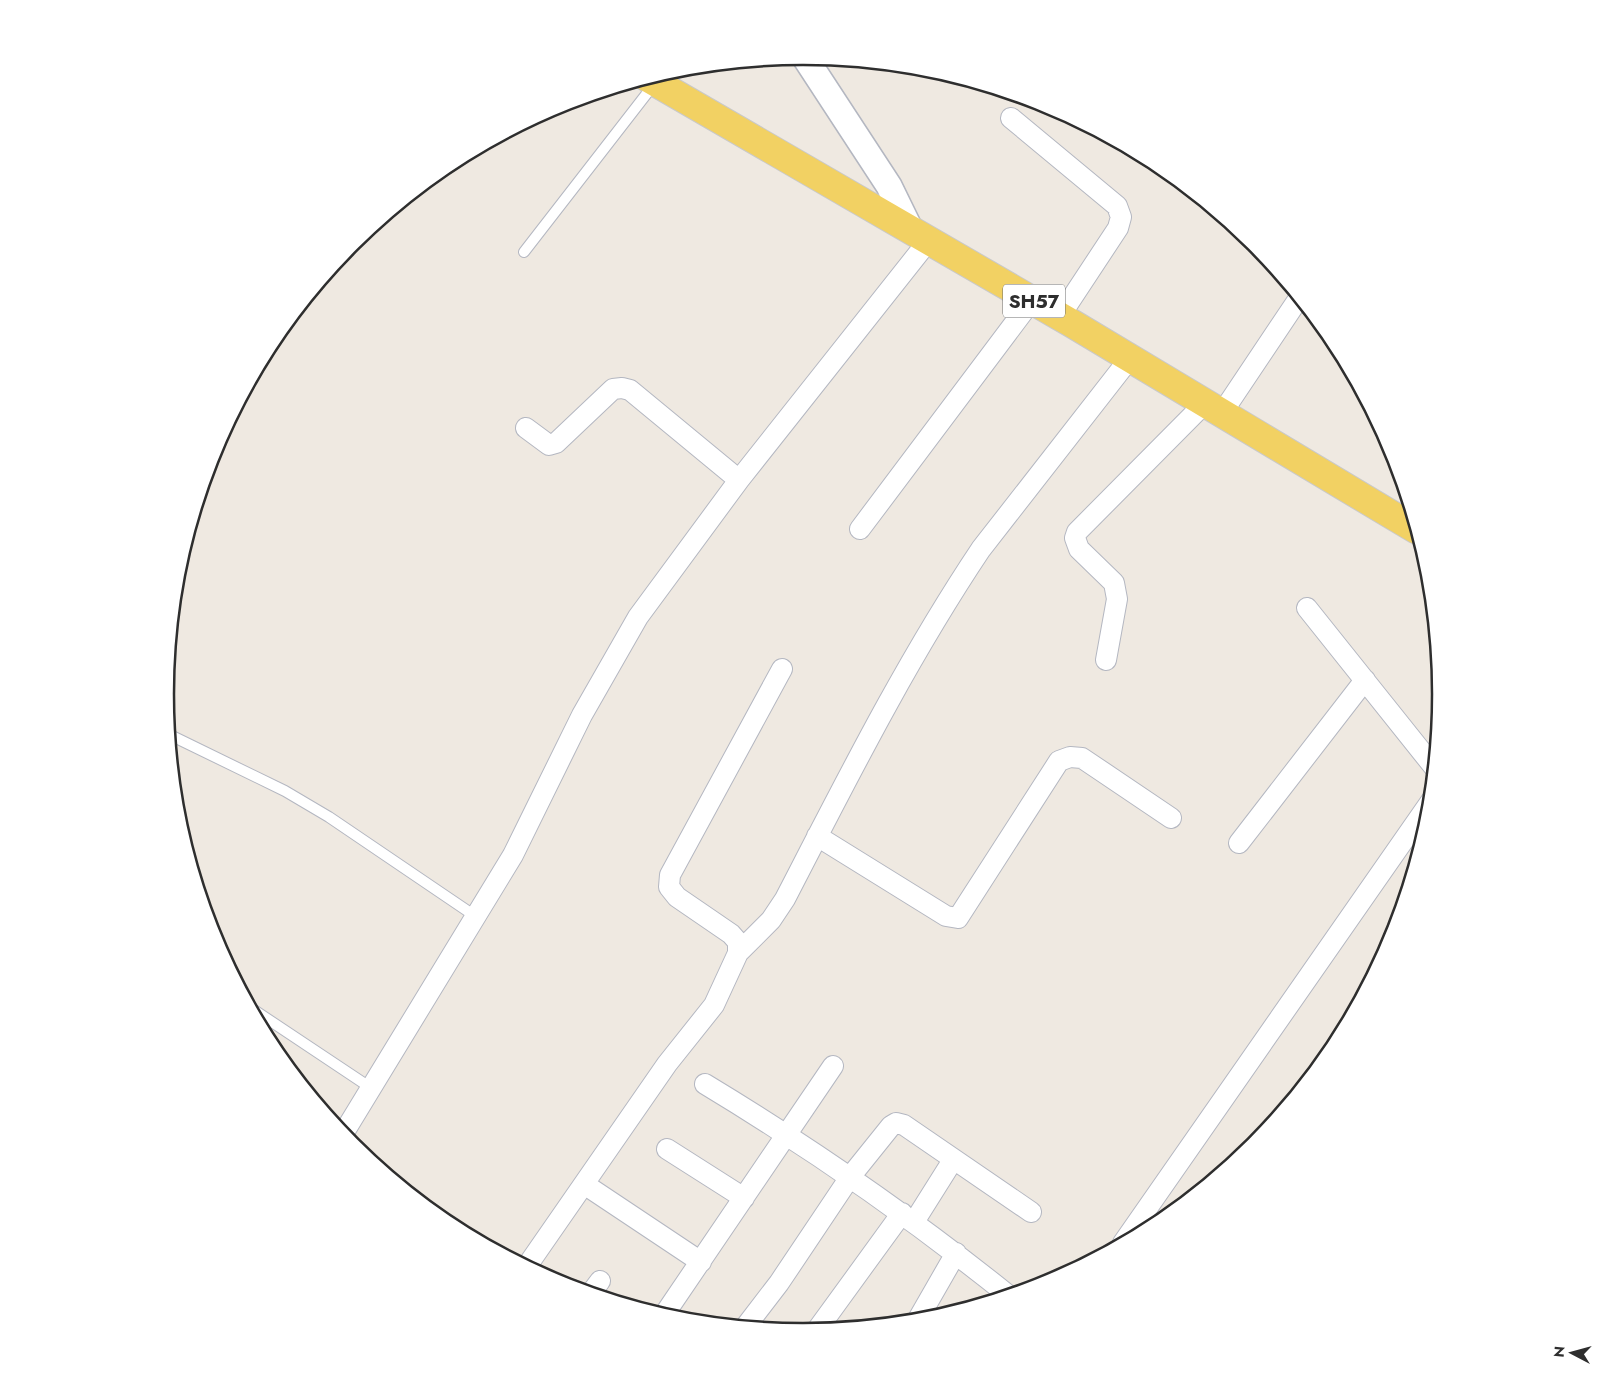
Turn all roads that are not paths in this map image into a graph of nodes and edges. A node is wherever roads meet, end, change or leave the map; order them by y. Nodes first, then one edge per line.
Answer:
1 (810, 65) edge
2 (656, 83) edge
3 (649, 84) edge
4 (1011, 118) dead end
5 (920, 235) junction
6 (524, 252) dead end
7 (1032, 300) junction
8 (1296, 302) edge
9 (1060, 316) junction
10 (1130, 358) junction
11 (1213, 408) junction
12 (526, 428) dead end
13 (739, 480) junction
14 (1408, 521) edge
15 (860, 529) dead end
16 (1307, 608) dead end
17 (1106, 660) dead end
18 (782, 669) dead end
19 (1365, 680) junction
20 (176, 738) edge
21 (1429, 760) edge
22 (1420, 817) edge
23 (1171, 818) dead end
24 (817, 836) junction
25 (1239, 843) dead end
26 (475, 916) junction
27 (738, 952) junction
28 (265, 1017) edge
29 (832, 1066) dead end
30 (705, 1084) dead end
31 (371, 1088) junction
32 (347, 1127) edge
33 (787, 1134) junction
34 (667, 1149) dead end
35 (953, 1160) junction
36 (850, 1177) junction
37 (584, 1184) junction
38 (744, 1198) junction
39 (1031, 1212) dead end
40 (908, 1218) junction
41 (1132, 1230) edge
42 (956, 1253) junction
43 (531, 1261) edge
44 (702, 1262) junction
45 (1003, 1291) edge
46 (669, 1308) edge
47 (922, 1312) edge
48 (750, 1321) edge
49 (823, 1323) edge

1 - 5 street
2 - 5 main road, SH57
3 - 6 lane
4 - 9 street
5 - 7 main road, SH57
5 - 13 street
7 - 9 main road, SH57
7 - 15 street
8 - 11 street
9 - 10 main road, SH57
10 - 11 main road, SH57
10 - 24 street
11 - 14 main road, SH57
11 - 17 street
12 - 13 street
13 - 26 street
16 - 19 street
18 - 27 street
19 - 21 street
19 - 25 street
20 - 26 lane
22 - 41 street
23 - 24 street
24 - 27 street
26 - 31 street
27 - 37 street
28 - 31 lane
29 - 33 street
30 - 33 street
31 - 32 street
33 - 36 street
33 - 38 street
34 - 38 street
35 - 36 street
35 - 39 street
35 - 40 street
36 - 40 street
36 - 48 street
37 - 43 street
37 - 44 street
38 - 44 street
40 - 42 street
40 - 49 street
42 - 45 street
42 - 47 street
44 - 46 street

